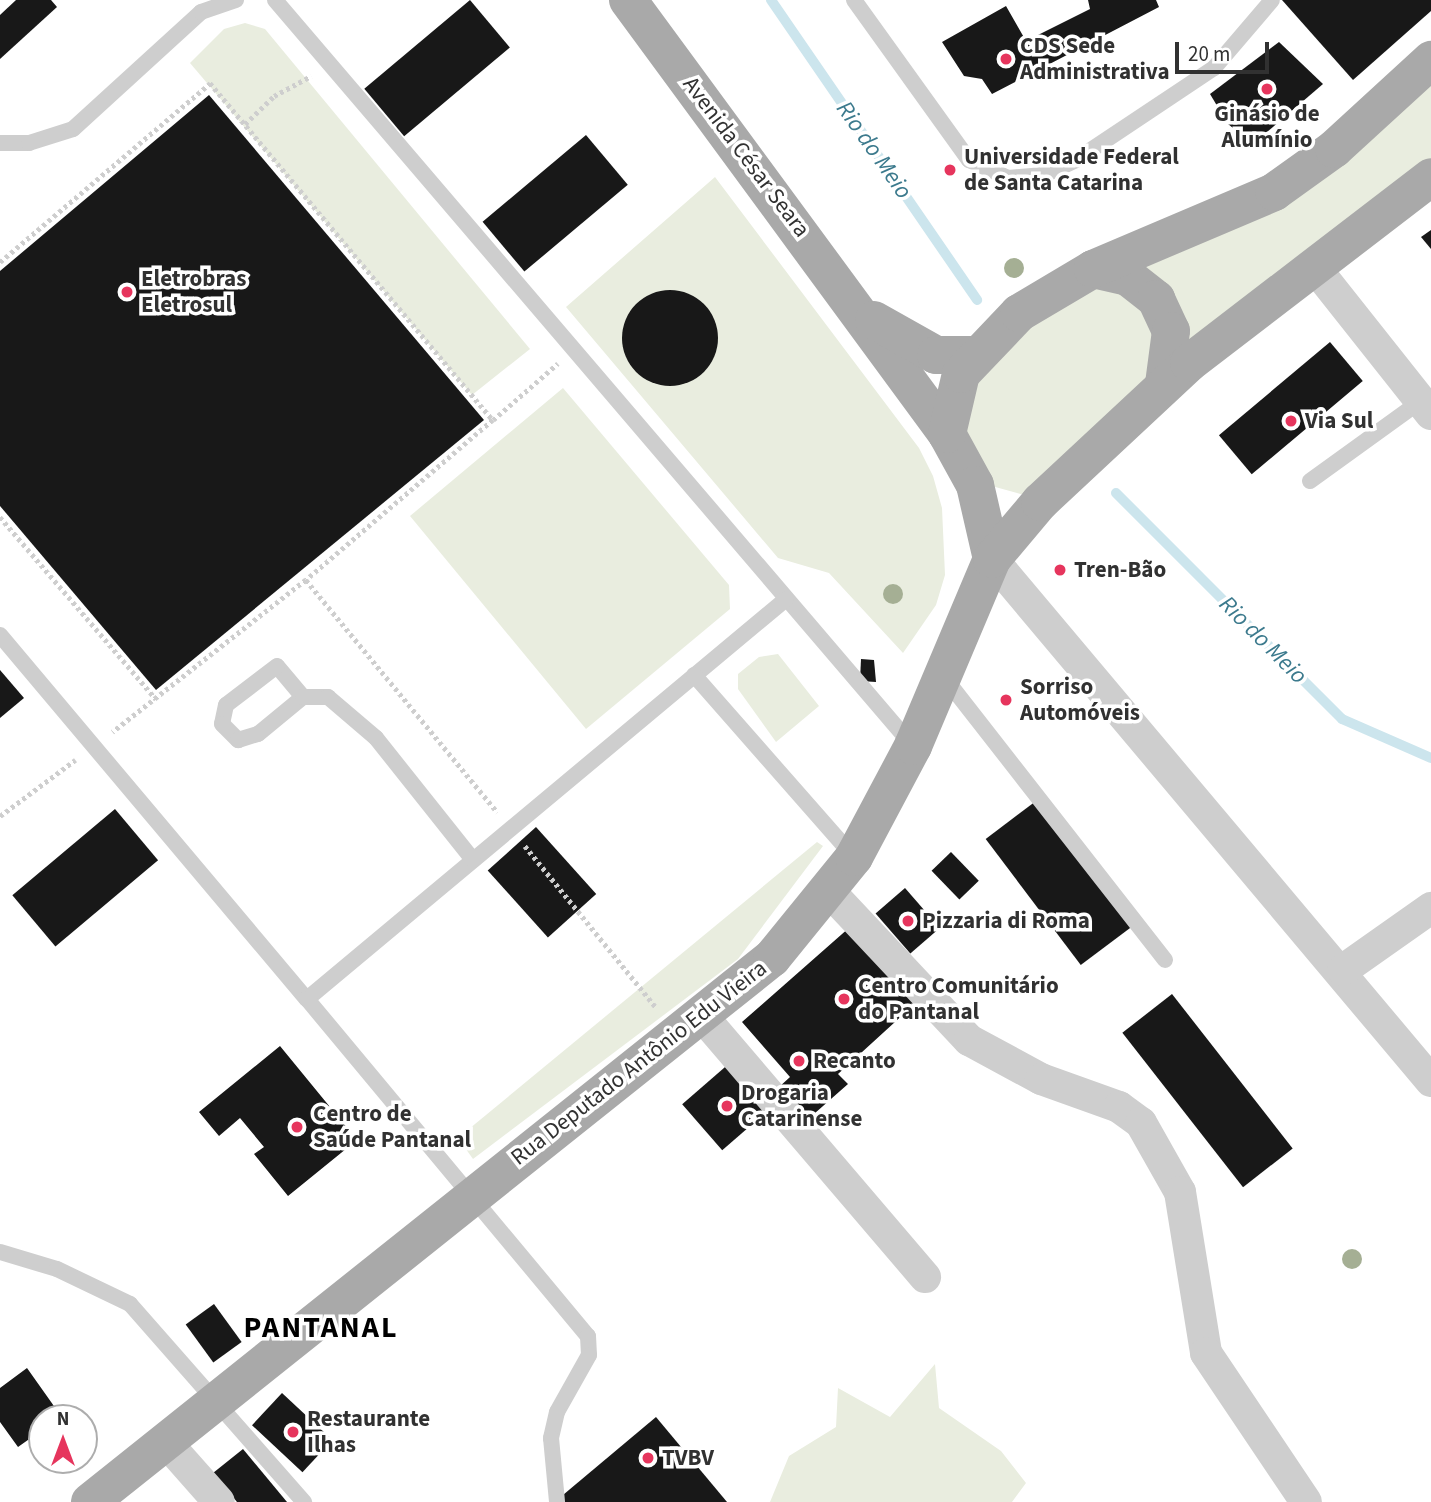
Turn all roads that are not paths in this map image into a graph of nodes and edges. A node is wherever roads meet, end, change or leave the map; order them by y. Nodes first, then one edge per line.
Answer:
1 (236, 0) edge
2 (275, 0) edge
3 (628, 0) edge
4 (854, 0) edge
5 (1272, 0) edge
6 (203, 6) edge
7 (1431, 60) edge
8 (0, 144) edge
9 (1431, 177) edge
10 (1093, 269) junction
11 (1316, 269) junction
12 (864, 313) junction
13 (974, 355) junction
14 (1164, 384) junction
15 (1426, 407) edge
16 (947, 434) junction
17 (1310, 481) dead end
18 (975, 485) junction
19 (1040, 502) junction
20 (992, 559) junction
21 (786, 599) junction
22 (0, 635) edge
23 (694, 675) junction
24 (944, 677) junction
25 (303, 697) junction
26 (913, 746) junction
27 (854, 857) junction
28 (473, 860) junction
29 (830, 892) junction
30 (1431, 908) edge
31 (1165, 960) dead end
32 (1343, 970) junction
33 (307, 999) junction
34 (691, 1026) junction
35 (1431, 1082) edge
36 (467, 1198) junction
37 (0, 1252) edge
38 (925, 1277) dead end
39 (216, 1400) junction
40 (166, 1441) junction
41 (90, 1502) edge
42 (219, 1502) edge
43 (304, 1502) edge
44 (557, 1502) edge
45 (1306, 1502) edge

1 - 6 lane
2 - 21 lane
3 - 12 main road, Avenida César Seara
4 - 5 lane
6 - 8 lane
7 - 10 main road
9 - 11 main road
10 - 13 main road
10 - 14 main road
11 - 14 main road
11 - 15 street
12 - 13 main road, Avenida César Seara
12 - 16 main road, Avenida César Seara
13 - 16 main road
14 - 19 main road
15 - 17 lane
16 - 18 main road, Avenida César Seara
18 - 19 main road
18 - 20 main road, Avenida César Seara
19 - 20 main road, Rua Deputado Antônio Edu Vieira
20 - 24 main road, Rua Deputado Antônio Edu Vieira
20 - 32 street
21 - 23 lane
21 - 26 lane
22 - 33 lane
23 - 27 lane
23 - 28 lane
24 - 26 main road, Rua Deputado Antônio Edu Vieira
24 - 31 lane
25 - 25 lane
25 - 28 lane
26 - 27 main road, Rua Deputado Antônio Edu Vieira
27 - 29 main road, Rua Deputado Antônio Edu Vieira
28 - 33 lane
29 - 34 main road, Rua Deputado Antônio Edu Vieira
29 - 45 street
30 - 32 street
32 - 35 street
33 - 36 lane
34 - 36 main road, Rua Deputado Antônio Edu Vieira
34 - 38 street
36 - 39 main road, Rua Deputado Antônio Edu Vieira
36 - 44 lane
37 - 39 lane
39 - 40 main road, Rua Deputado Antônio Edu Vieira
39 - 43 lane
40 - 41 main road, Rua Deputado Antônio Edu Vieira
40 - 42 street

